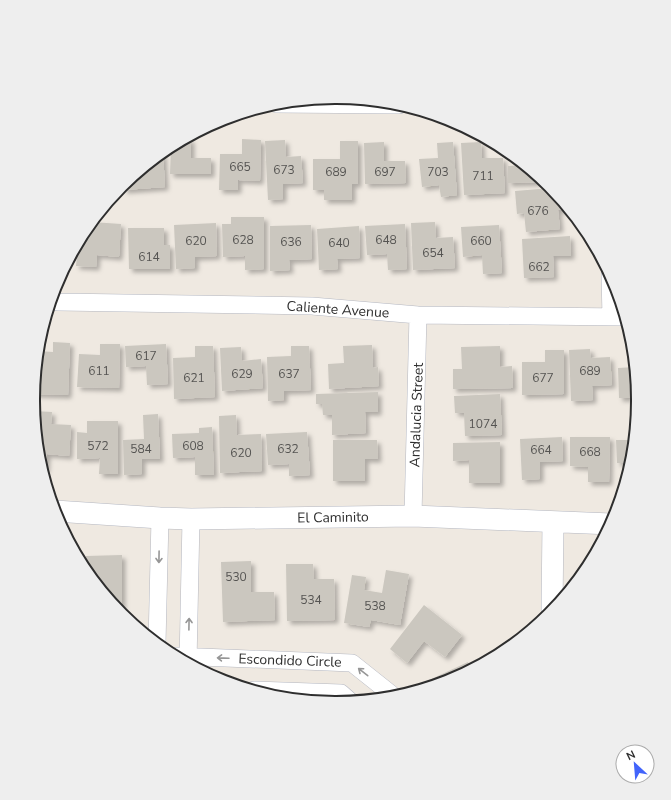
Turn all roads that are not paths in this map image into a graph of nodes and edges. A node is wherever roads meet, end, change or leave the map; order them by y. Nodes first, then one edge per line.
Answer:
1 (328, 104) edge
2 (347, 105) edge
3 (57, 301) edge
4 (418, 314) junction
5 (618, 317) edge
6 (61, 511) edge
7 (413, 516) junction
8 (160, 518) junction
9 (191, 519) junction
10 (552, 522) junction
11 (604, 524) edge
12 (552, 601) edge
13 (158, 636) edge
14 (184, 654) edge
15 (192, 658) edge
16 (387, 691) edge
17 (288, 692) edge
18 (343, 696) edge

1 - 2 street
3 - 4 street, Caliente Avenue
4 - 5 street, Caliente Avenue
4 - 7 street, Andalucia Street
6 - 8 street, El Caminito
7 - 9 street, El Caminito
7 - 10 street, El Caminito
8 - 9 street, El Caminito
8 -> 13 street
14 -> 9 street
10 - 11 street, El Caminito
10 - 12 street
16 -> 15 street, Escondido Circle
17 - 18 street

